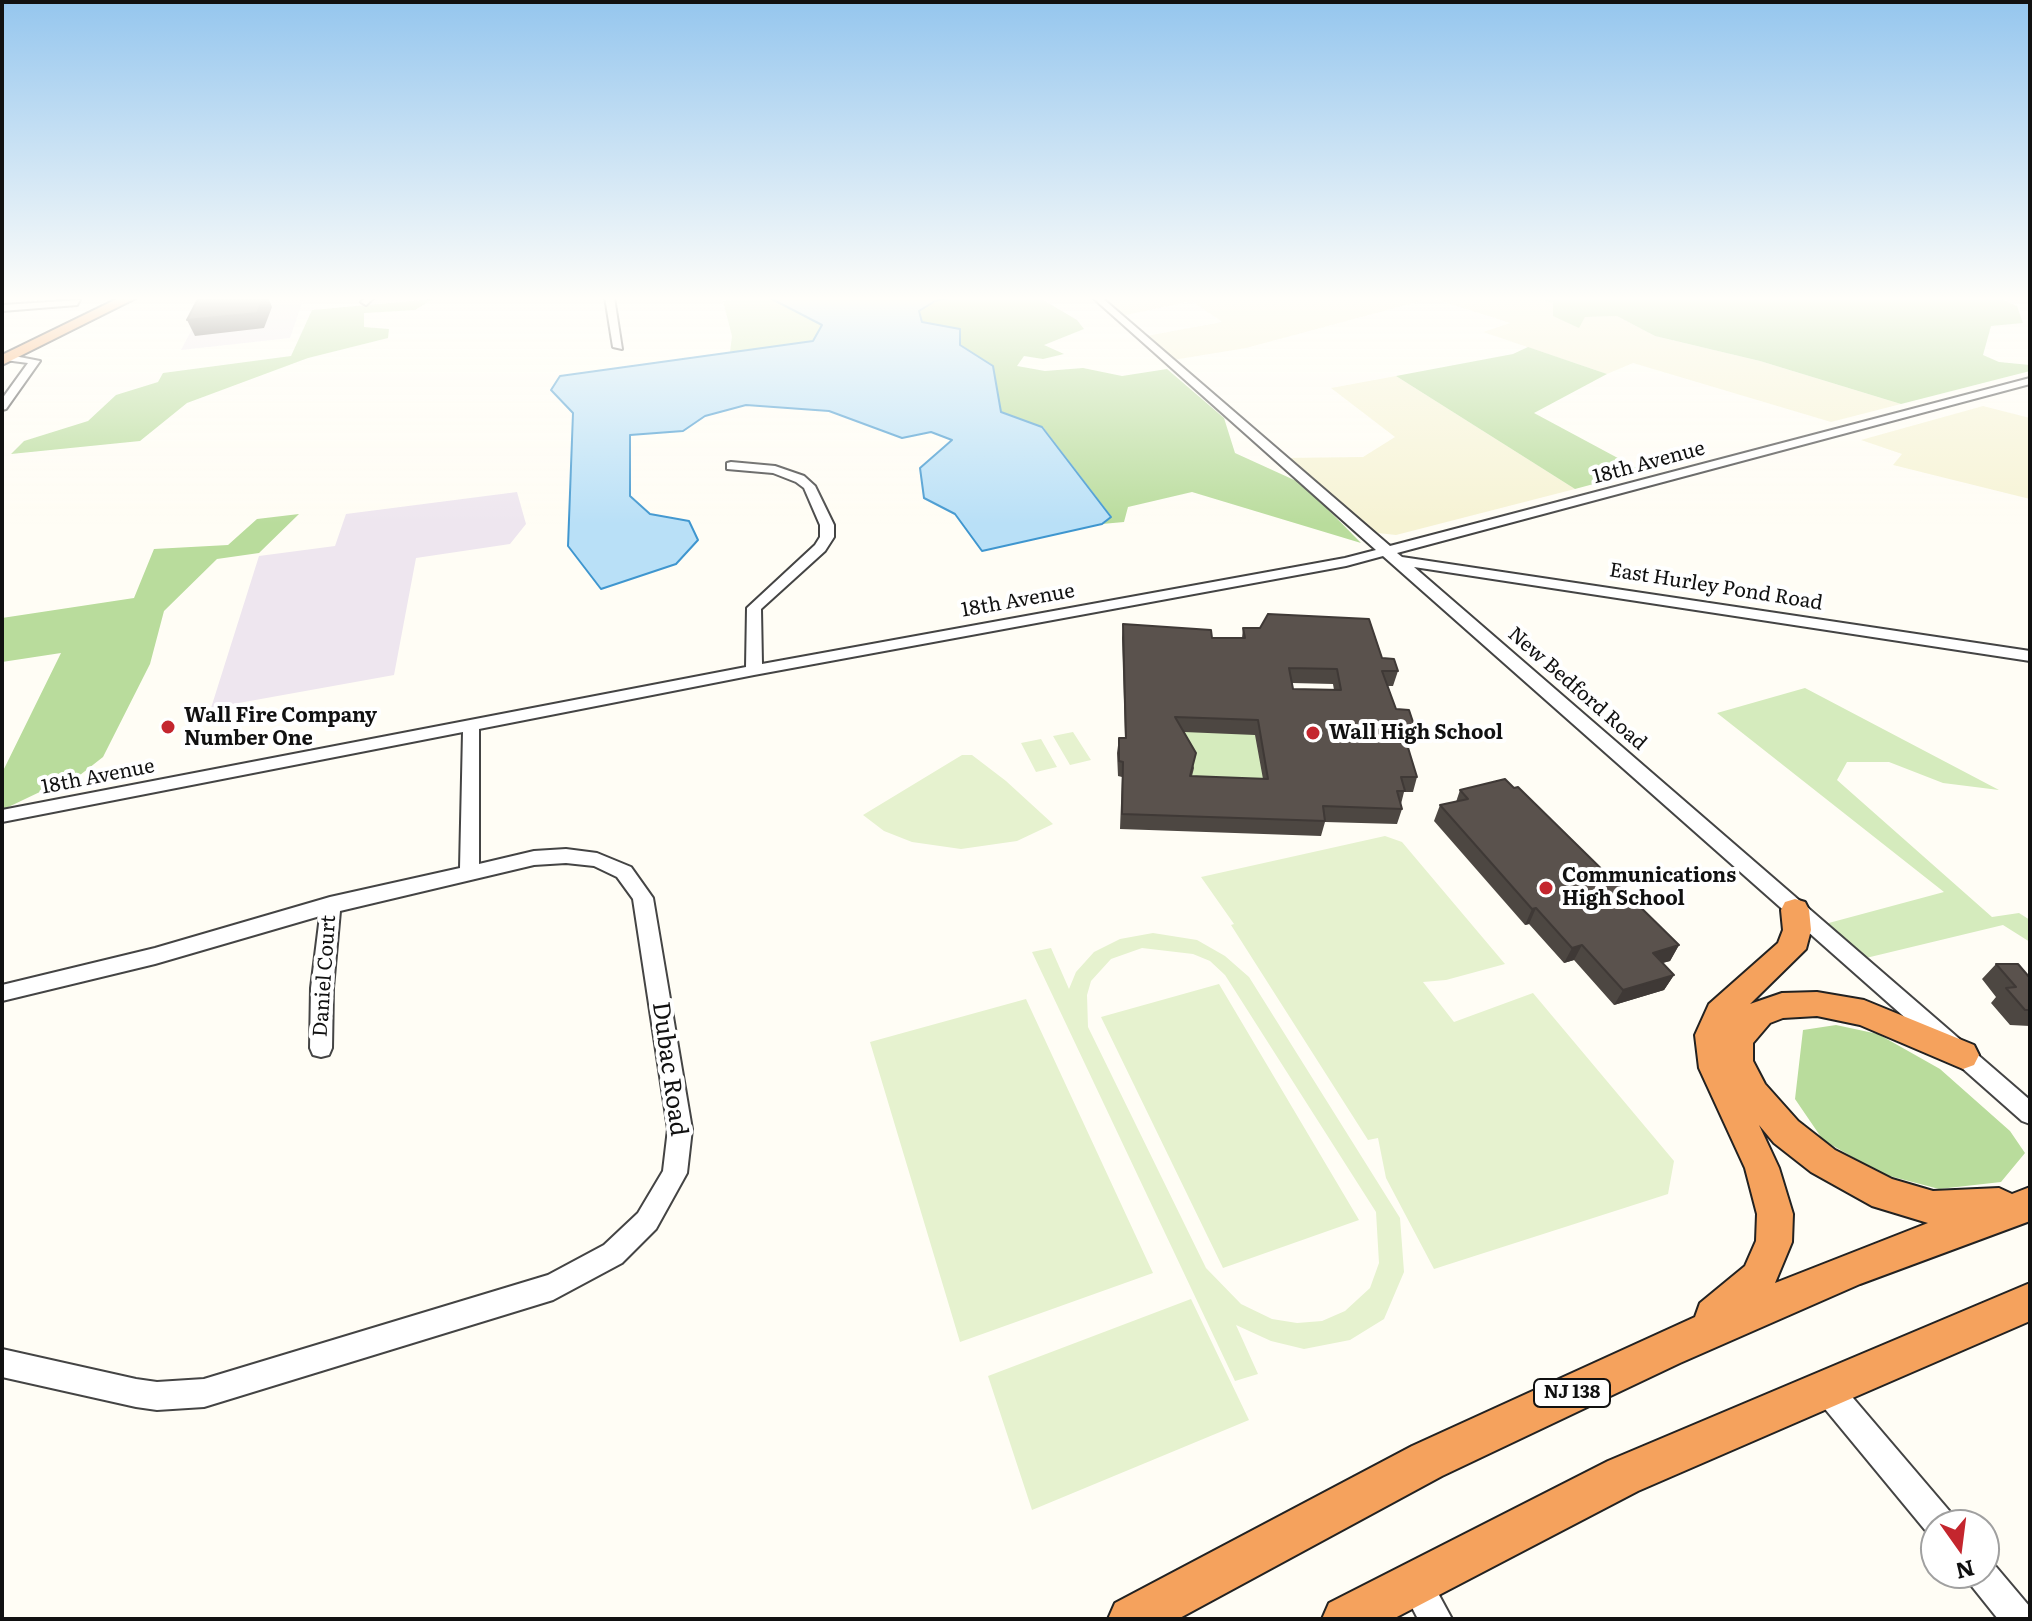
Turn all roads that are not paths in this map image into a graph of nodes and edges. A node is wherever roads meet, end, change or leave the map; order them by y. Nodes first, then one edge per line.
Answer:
1 (27, 373) edge
2 (1182, 373) edge
3 (2030, 381) edge
4 (2, 407) edge
5 (731, 466) dead end
6 (1392, 556) junction
7 (1305, 570) junction
8 (1412, 575) junction
9 (2030, 656) edge
10 (754, 670) junction
11 (471, 727) junction
12 (2, 816) edge
13 (469, 872) junction
14 (330, 904) junction
15 (1795, 910) junction
16 (2, 993) edge
17 (321, 1048) dead end
18 (1963, 1055) junction
19 (2030, 1114) edge
20 (2030, 1203) edge
21 (2030, 1302) edge
22 (1666, 1349) junction
23 (2, 1363) edge
24 (1826, 1388) junction
25 (1928, 1509) edge
26 (1415, 1582) junction
27 (1994, 1589) edge
28 (1131, 1619) edge
29 (1345, 1619) edge
30 (1436, 1619) edge
31 (2019, 1619) edge

1 - 4 street
2 - 6 street, New Bedford Road
3 - 6 street, 18th Avenue
5 - 10 street
6 - 7 street, 18th Avenue
6 - 8 street, New Bedford Road
6 - 9 street, East Hurley Pond Road
7 - 8 street
7 - 10 street, 18th Avenue
8 - 15 street, New Bedford Road
10 - 11 street, 18th Avenue
11 - 12 street, 18th Avenue
11 - 13 street
13 - 14 street, Dubac Road
13 - 23 street, Dubac Road
14 - 16 street, Dubac Road
14 - 17 street, Daniel Court
15 - 18 street, New Bedford Road
15 - 22 highway
18 - 19 street, New Bedford Road
18 - 20 highway
20 - 22 highway, NJ 138
21 - 24 highway
22 - 28 highway, NJ 138
24 - 25 street
24 - 26 highway
26 - 29 highway
26 - 30 street
27 - 31 street

